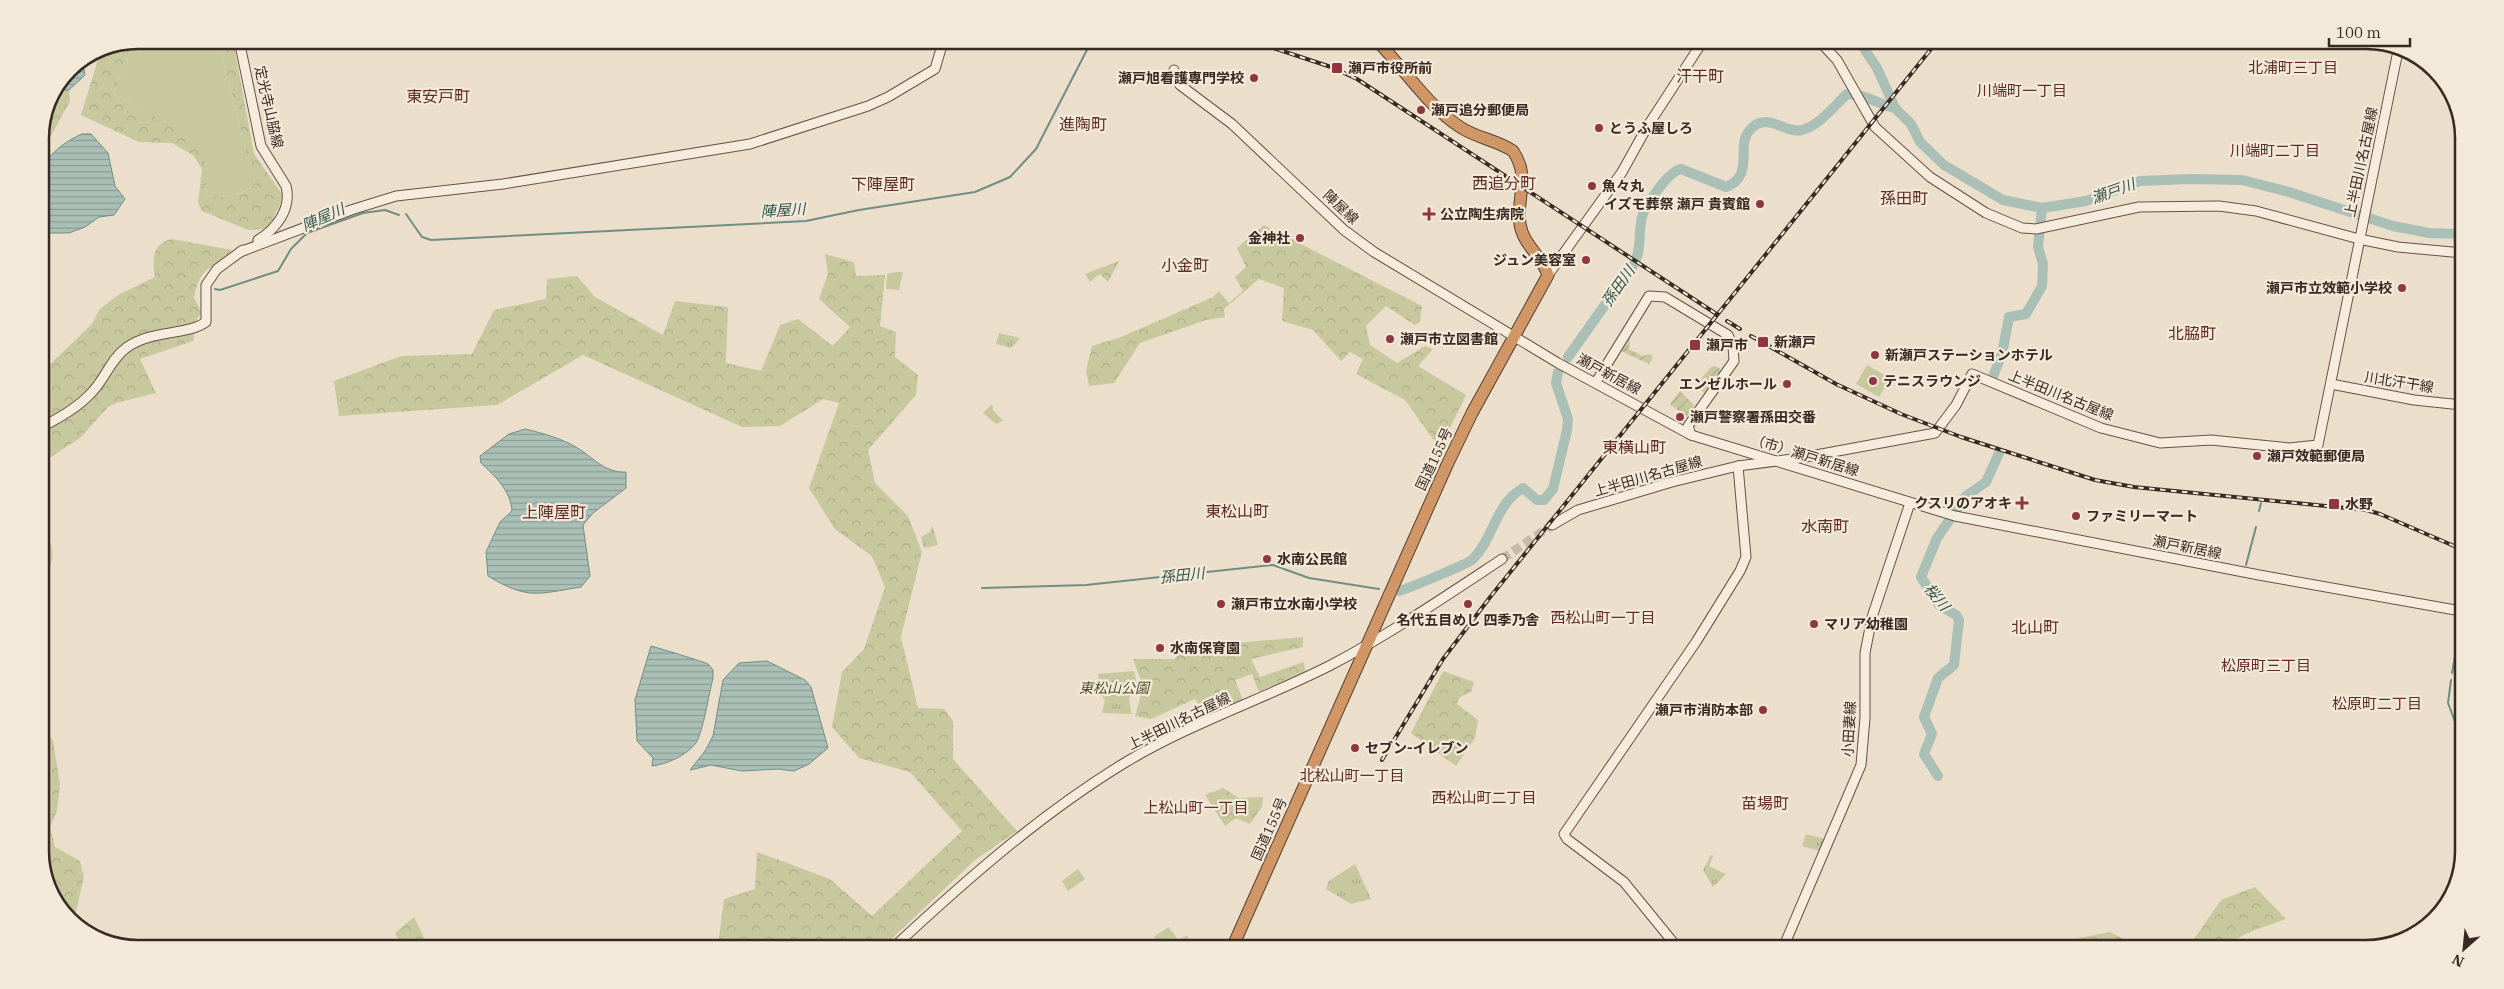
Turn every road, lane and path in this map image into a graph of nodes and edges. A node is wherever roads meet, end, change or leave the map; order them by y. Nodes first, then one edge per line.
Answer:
1 (241, 49) edge
2 (941, 49) edge
3 (1384, 49) edge
4 (1698, 49) edge
5 (1827, 49) edge
6 (2397, 54) edge
7 (1174, 70) dead end
8 (2359, 239) junction
9 (240, 252) junction
10 (2455, 252) edge
11 (1548, 275) junction
12 (1514, 337) junction
13 (1596, 382) junction
14 (2331, 384) junction
15 (2455, 404) edge
16 (49, 423) edge
17 (1691, 435) junction
18 (1773, 460) junction
19 (1738, 466) junction
20 (1910, 504) junction
21 (1552, 525) tunnel mouth
22 (1502, 559) tunnel mouth
23 (2455, 610) edge
24 (1367, 644) junction
25 (901, 940) edge
26 (1236, 940) edge
27 (1671, 940) edge
28 (1786, 940) edge

1 - 9 street, 定光寺山脇線
2 - 9 street
3 - 11 highway
4 - 11 street
5 - 8 street
6 - 8 street, 上半田川名古屋線
7 - 12 street, 陣屋線
8 - 10 street
8 - 14 street, 上半田川名古屋線
9 - 16 street, 定光寺山脇線
11 - 12 highway, 国道155号
12 - 13 street, 瀬戸新居線
12 - 24 highway, 国道155号
13 - 17 street, 瀬戸新居線
13 - 17 street
14 - 15 street, 川北汗干線
14 - 18 street, 上半田川名古屋線
17 - 18 street, （市）瀬戸新居線
18 - 19 street, 上半田川名古屋線
18 - 20 street, （市）瀬戸新居線
19 - 21 street, 上半田川名古屋線
19 - 27 street
20 - 23 street, 瀬戸新居線
20 - 28 street, 小田妻線
22 - 24 street, 上半田川名古屋線
24 - 25 street, 上半田川名古屋線
24 - 26 highway, 国道155号

